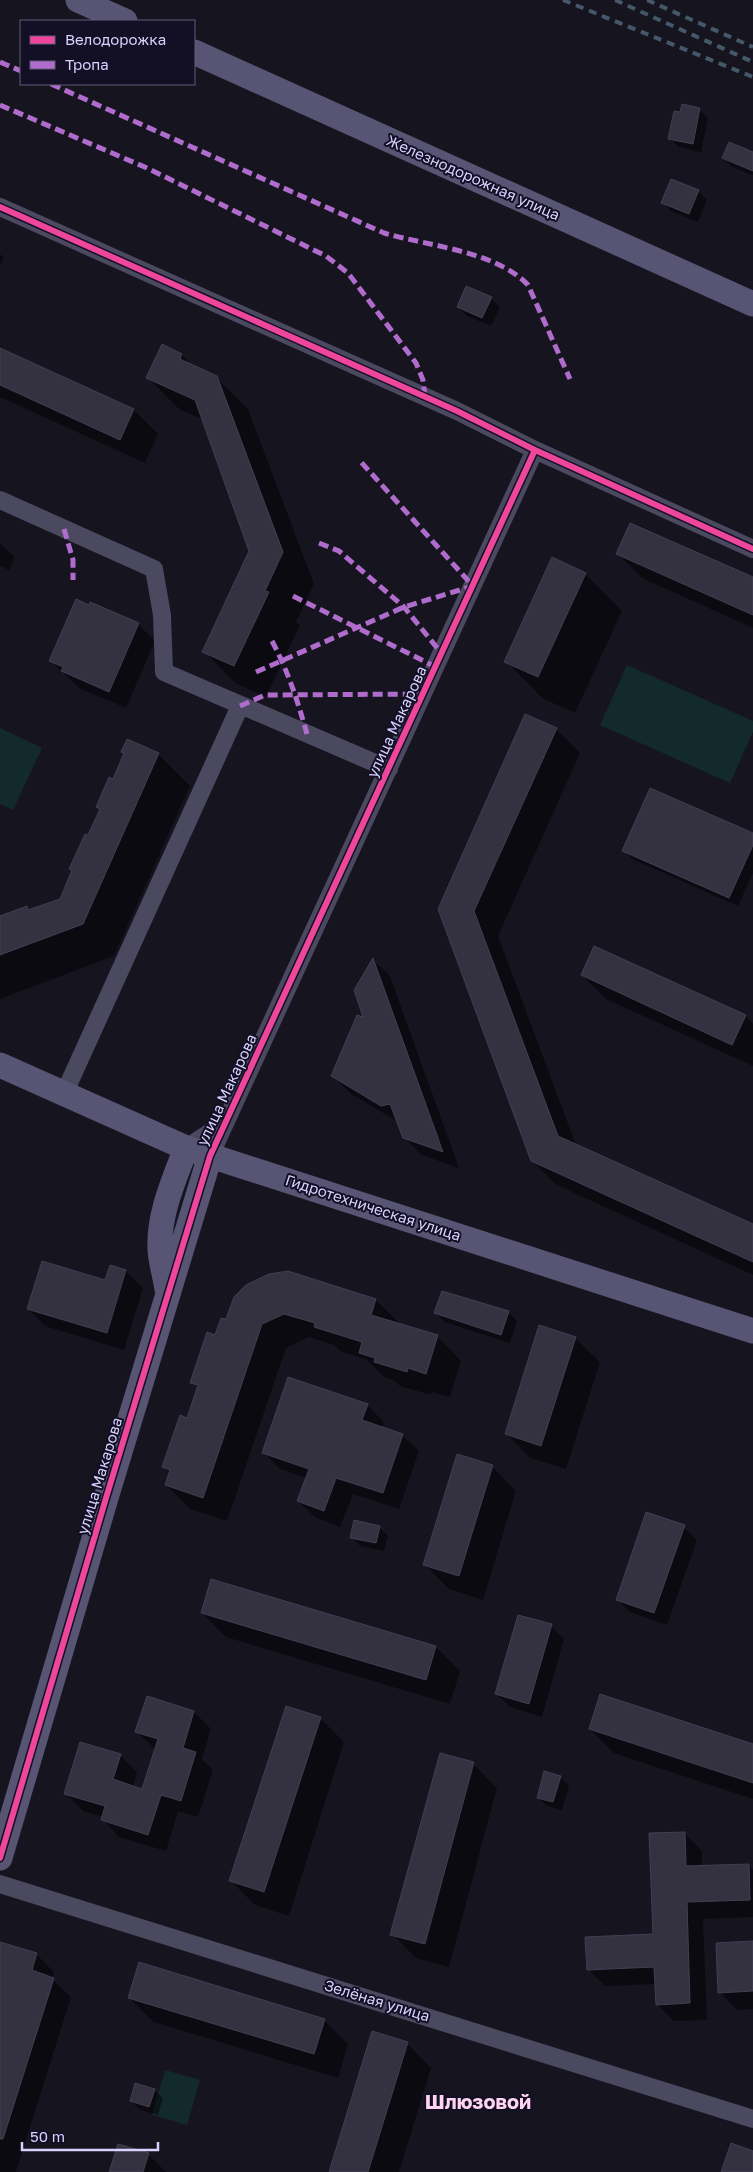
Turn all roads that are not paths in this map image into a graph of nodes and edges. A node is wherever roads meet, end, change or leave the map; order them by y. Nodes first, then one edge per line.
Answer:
1 (78, 0) edge
2 (123, 20) edge
3 (195, 52) edge
4 (0, 206) edge
5 (753, 304) edge
6 (535, 450) junction
7 (0, 500) edge
8 (753, 549) edge
9 (240, 706) junction
10 (389, 769) junction
11 (0, 1066) edge
12 (64, 1094) junction
13 (226, 1121) junction
14 (186, 1148) junction
15 (210, 1156) junction
16 (168, 1294) junction
17 (753, 1331) edge
18 (0, 1858) edge
19 (0, 1884) edge
20 (753, 2119) edge

1 - 2 main road
3 - 5 main road, Железнодорожная улица
4 - 6 street
6 - 8 street
6 - 10 street, улица Макарова
7 - 9 street
9 - 10 street
9 - 12 street
10 - 13 street, улица Макарова
11 - 12 main road, Гидротехническая улица
12 - 14 main road, Гидротехническая улица
13 - 14 street
13 - 15 street, улица Макарова
14 - 15 main road, Гидротехническая улица
14 - 16 main road
15 - 16 main road, улица Макарова
15 - 17 main road, Гидротехническая улица
16 - 18 main road, улица Макарова
19 - 20 street, Зелёная улица

